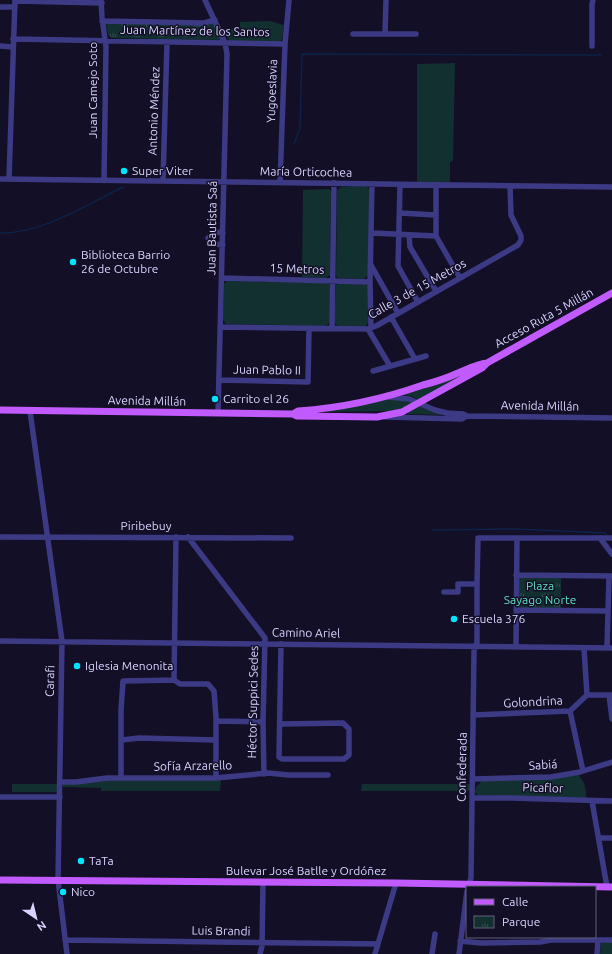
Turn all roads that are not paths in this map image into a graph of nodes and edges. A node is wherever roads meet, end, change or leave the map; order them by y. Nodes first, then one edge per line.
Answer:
1 (205, 0) edge
2 (289, 0) edge
3 (386, 0) edge
4 (593, 0) edge
5 (102, 1) edge
6 (15, 3) edge
7 (0, 7) edge
8 (215, 20) junction
9 (102, 21) junction
10 (353, 34) dead end
11 (385, 34) junction
12 (416, 34) dead end
13 (13, 39) junction
14 (105, 41) junction
15 (167, 42) junction
16 (225, 43) junction
17 (285, 44) junction
18 (0, 46) edge
19 (592, 46) dead end
20 (13, 47) junction
21 (0, 179) edge
22 (9, 179) junction
23 (104, 181) junction
24 (163, 181) junction
25 (224, 181) junction
26 (280, 182) junction
27 (334, 183) junction
28 (400, 184) junction
29 (372, 185) junction
30 (436, 185) junction
31 (510, 186) junction
32 (612, 187) edge
33 (400, 213) junction
34 (436, 215) junction
35 (223, 233) junction
36 (372, 233) junction
37 (399, 235) junction
38 (409, 235) junction
39 (436, 236) junction
40 (223, 244) junction
41 (371, 264) junction
42 (222, 278) junction
43 (460, 278) junction
44 (333, 281) junction
45 (370, 282) junction
46 (436, 291) junction
47 (612, 293) edge
48 (418, 302) junction
49 (398, 313) junction
50 (391, 317) junction
51 (221, 327) junction
52 (310, 328) junction
53 (332, 328) junction
54 (370, 328) junction
55 (426, 356) dead end
56 (415, 359) junction
57 (487, 362) junction
58 (390, 366) junction
59 (373, 371) dead end
60 (220, 380) junction
61 (381, 398) junction
62 (420, 403) junction
63 (0, 410) edge
64 (30, 411) junction
65 (218, 413) junction
66 (293, 414) junction
67 (467, 416) junction
68 (377, 417) junction
69 (612, 418) edge
70 (0, 537) edge
71 (48, 537) junction
72 (176, 537) junction
73 (188, 537) junction
74 (291, 538) dead end
75 (517, 538) junction
76 (600, 538) junction
77 (612, 538) edge
78 (612, 554) edge
79 (516, 575) junction
80 (610, 576) edge
81 (477, 584) junction
82 (444, 592) dead end
83 (516, 610) junction
84 (608, 611) junction
85 (0, 641) edge
86 (62, 641) junction
87 (174, 643) junction
88 (265, 644) junction
89 (281, 644) junction
90 (475, 646) junction
91 (516, 647) junction
92 (584, 648) junction
93 (610, 648) edge
94 (174, 680) junction
95 (587, 695) junction
96 (610, 695) edge
97 (570, 711) junction
98 (473, 715) junction
99 (612, 719) edge
100 (216, 721) junction
101 (263, 722) junction
102 (280, 724) junction
103 (122, 740) junction
104 (216, 740) junction
105 (612, 762) edge
106 (583, 771) junction
107 (264, 774) junction
108 (328, 775) dead end
109 (121, 778) junction
110 (216, 778) junction
111 (473, 779) junction
112 (60, 782) junction
113 (0, 797) edge
114 (60, 797) junction
115 (472, 798) junction
116 (592, 801) junction
117 (612, 801) edge
118 (599, 838) junction
119 (612, 838) edge
120 (0, 880) edge
121 (58, 880) junction
122 (263, 883) junction
123 (396, 883) junction
124 (468, 886) edge
125 (596, 886) edge
126 (609, 886) edge
127 (466, 887) edge
128 (466, 900) edge
129 (434, 934) dead end
130 (65, 940) junction
131 (612, 940) edge
132 (460, 941) junction
133 (598, 941) junction
134 (262, 943) junction
135 (378, 944) junction
136 (67, 954) edge
137 (260, 954) edge
138 (375, 954) edge
139 (432, 954) edge
140 (459, 954) edge
141 (597, 954) edge

1 - 8 street, Juan Bautista Saá
2 - 17 street, Yugoeslavia
3 - 11 street
4 - 19 street
5 - 6 street
5 - 9 street, Juan Camejo Soto
6 - 7 street
6 - 13 street
8 - 9 street
8 - 16 street, Juan Bautista Saá
9 - 14 street, Juan Camejo Soto
10 - 11 street
11 - 12 street
13 - 14 street, Juan Martínez de los Santos
13 - 20 street
14 - 15 street, Juan Martínez de los Santos
14 - 23 street, Juan Camejo Soto
15 - 16 street, Juan Martínez de los Santos
15 - 24 street, Antonio Méndez
16 - 17 street, Juan Martínez de los Santos
16 - 25 street, Juan Bautista Saá
17 - 26 street, Yugoeslavia
18 - 20 street
20 - 22 street
21 - 22 street, María Orticochea
22 - 23 street, María Orticochea
23 - 24 street, María Orticochea
24 - 25 street, María Orticochea
25 - 26 street, María Orticochea
25 - 35 street, Juan Bautista Saá
26 - 27 street, María Orticochea
27 - 29 street, María Orticochea
27 - 44 street
28 - 29 street, María Orticochea
28 - 30 street, María Orticochea
28 - 33 street
29 - 36 street
30 - 31 street, María Orticochea
30 - 34 street
31 - 32 street, María Orticochea
31 - 43 street, Calle 3 de 15 Metros
33 - 34 street
33 - 37 street
34 - 39 street
35 - 40 street, Juan Bautista Saá
35 - 40 street
36 - 37 street
36 - 41 street
37 - 38 street
37 - 48 street
38 - 39 street
38 - 46 street
39 - 43 street
40 - 42 street, Juan Bautista Saá
41 - 45 street
41 - 49 street
42 - 44 street, 15 Metros
42 - 51 street, Juan Bautista Saá
43 - 46 street, Calle 3 de 15 Metros
44 - 45 street, 15 Metros
44 - 53 street
45 - 54 street
46 - 48 street, Calle 3 de 15 Metros
47 - 57 main road, Acceso Ruta 5 Millán
48 - 49 street, Calle 3 de 15 Metros
49 - 50 street, Calle 3 de 15 Metros
50 - 54 street, Calle 3 de 15 Metros
50 - 56 street
51 - 52 street, Calle 3 de 15 Metros
51 - 60 street, Juan Bautista Saá
52 - 53 street, Calle 3 de 15 Metros
52 - 60 street, Juan Pablo II
53 - 54 street, Calle 3 de 15 Metros
54 - 58 street
55 - 56 street
56 - 58 street
57 - 61 main road, Acceso Ruta 5 Millán
57 - 62 main road, Acceso Ruta 5 Millán
58 - 59 street
60 - 65 street, Juan Bautista Saá
61 - 62 street, Avenida Millán
61 - 66 main road, Avenida Millán
62 - 67 street, Avenida Millán
62 - 68 main road, Acceso Ruta 5 Millán
63 - 64 main road, Avenida Millán
64 - 65 main road, Avenida Millán
64 - 71 street, Carafi
65 - 66 main road, Avenida Millán
66 - 68 main road, Avenida Millán
67 - 68 street, Avenida Millán
67 - 69 street, Avenida Millán
70 - 71 street, Piribebuy
71 - 72 street, Piribebuy
71 - 86 street, Carafi
72 - 73 street, Piribebuy
72 - 87 street
73 - 74 street, Piribebuy
73 - 88 street, Héctor Suppici Sedes
75 - 76 street
75 - 79 street
75 - 81 street, Confederada
76 - 77 street
76 - 78 street
79 - 80 street
79 - 83 street
80 - 84 street
81 - 82 street
81 - 90 street, Confederada
83 - 84 street
83 - 91 street
84 - 93 street
85 - 86 street, Camino Ariel
86 - 87 street, Camino Ariel
86 - 112 street, Carafi
87 - 88 street, Camino Ariel
87 - 94 street
88 - 89 street, Camino Ariel
88 - 101 street, Héctor Suppici Sedes
89 - 90 street, Camino Ariel
89 - 102 street
90 - 91 street, Camino Ariel
90 - 98 street, Confederada
91 - 92 street, Camino Ariel
92 - 93 street, Camino Ariel
92 - 95 street
94 - 100 street
94 - 103 street
95 - 96 street
95 - 97 street, Golondrina
96 - 99 street
97 - 98 street, Golondrina
97 - 106 street
98 - 111 street, Confederada
100 - 101 street
100 - 104 street
101 - 107 street, Héctor Suppici Sedes
102 - 102 street
103 - 104 street
103 - 109 street
104 - 110 street
105 - 106 street, Sabiá
106 - 111 street, Sabiá
107 - 108 street, Sofía Arzarello
107 - 110 street, Sofía Arzarello
109 - 110 street, Sofía Arzarello
109 - 112 street, Sofía Arzarello
111 - 115 street, Confederada
112 - 114 street, Carafi
113 - 114 street
114 - 121 street, Carafi
115 - 116 street, Picaflor
115 - 124 street, Confederada
116 - 117 street, Picaflor
116 - 118 street
118 - 119 street
118 - 126 street
120 - 121 main road, Bulevar José Batlle y Ordóñez
121 - 122 main road, Bulevar José Batlle y Ordóñez
121 - 130 street, Carafi
122 - 123 main road, Bulevar José Batlle y Ordóñez
122 - 134 street
123 - 127 main road, Bulevar José Batlle y Ordóñez
123 - 135 street
125 - 126 main road, Bulevar José Batlle y Ordóñez
128 - 132 street, Confederada
129 - 139 street
130 - 134 street, Luis Brandi
130 - 136 street, Carafi
131 - 133 street
132 - 133 street
132 - 140 street, Confederada
133 - 141 street
134 - 135 street, Luis Brandi
134 - 137 street
135 - 138 street

